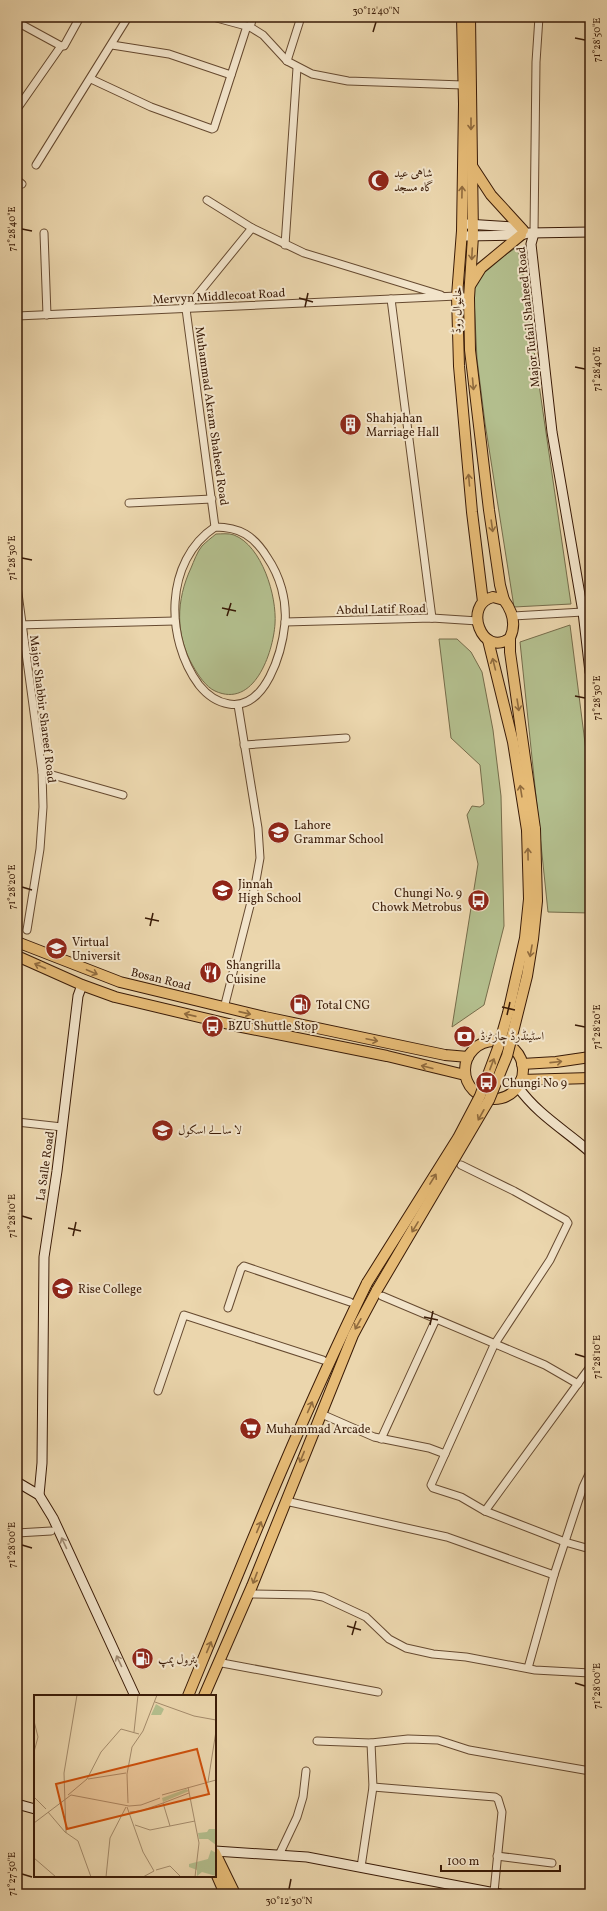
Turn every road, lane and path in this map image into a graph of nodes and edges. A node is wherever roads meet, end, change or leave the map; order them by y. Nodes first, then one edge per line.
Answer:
1 (80, 17) edge
2 (128, 17) edge
3 (213, 17) edge
4 (253, 17) edge
5 (300, 17) edge
6 (462, 17) edge
7 (470, 17) edge
8 (539, 17) edge
9 (17, 22) edge
10 (248, 26) junction
11 (112, 45) junction
12 (61, 46) junction
13 (287, 61) junction
14 (297, 68) junction
15 (231, 75) junction
16 (92, 79) junction
17 (463, 86) junction
18 (17, 109) edge
19 (471, 164) junction
20 (36, 165) dead end
21 (207, 200) dead end
22 (462, 224) junction
23 (472, 224) junction
24 (252, 228) junction
25 (590, 232) edge
26 (44, 233) dead end
27 (527, 233) junction
28 (462, 236) junction
29 (473, 236) junction
30 (285, 245) junction
31 (470, 285) junction
32 (452, 296) junction
33 (469, 298) junction
34 (391, 299) junction
35 (186, 308) junction
36 (47, 315) junction
37 (17, 316) edge
38 (212, 499) junction
39 (129, 503) dead end
40 (489, 510) junction
41 (472, 512) junction
42 (215, 527) junction
43 (17, 586) edge
44 (504, 600) junction
45 (483, 602) junction
46 (586, 612) edge
47 (513, 616) junction
48 (432, 618) junction
49 (175, 621) junction
50 (478, 621) junction
51 (285, 622) junction
52 (19, 625) edge
53 (510, 638) junction
54 (488, 640) junction
55 (590, 672) edge
56 (238, 705) junction
57 (346, 738) dead end
58 (244, 746) junction
59 (42, 772) junction
60 (123, 794) dead end
61 (531, 829) junction
62 (26, 930) dead end
63 (17, 942) edge
64 (17, 956) edge
65 (82, 985) junction
66 (224, 1008) junction
67 (590, 1056) edge
68 (468, 1057) junction
69 (522, 1064) junction
70 (465, 1075) junction
71 (590, 1078) edge
72 (519, 1083) junction
73 (17, 1122) edge
74 (62, 1127) junction
75 (590, 1152) edge
76 (461, 1165) dead end
77 (382, 1296) dead end
78 (350, 1302) dead end
79 (228, 1308) dead end
80 (436, 1319) junction
81 (494, 1345) junction
82 (323, 1360) dead end
83 (590, 1367) edge
84 (578, 1384) junction
85 (158, 1391) dead end
86 (326, 1416) dead end
87 (381, 1439) junction
88 (445, 1454) junction
89 (590, 1472) edge
90 (17, 1482) edge
91 (39, 1495) junction
92 (290, 1502) dead end
93 (485, 1511) junction
94 (51, 1531) dead end
95 (17, 1533) edge
96 (565, 1542) junction
97 (590, 1549) edge
98 (554, 1575) junction
99 (252, 1594) dead end
100 (222, 1663) dead end
101 (528, 1668) junction
102 (590, 1674) edge
103 (378, 1692) dead end
104 (135, 1695) edge
105 (188, 1695) edge
106 (204, 1695) edge
107 (317, 1741) dead end
108 (372, 1743) junction
109 (306, 1771) dead end
110 (590, 1772) edge
111 (373, 1787) junction
112 (17, 1804) edge
113 (34, 1809) edge
114 (216, 1852) edge
115 (216, 1854) edge
116 (279, 1855) junction
117 (497, 1856) junction
118 (552, 1864) dead end
119 (362, 1867) junction
120 (216, 1873) edge
121 (497, 1893) edge
122 (225, 1894) edge
123 (235, 1894) edge

1 - 12 street
2 - 11 street
3 - 10 street
4 - 10 street
5 - 13 street
6 - 17 main road
7 -> 19 main road, خانیوال روڈ
8 - 27 street, Major Tufail Shaheed Road
9 - 12 street
10 - 13 street
10 - 15 street
11 - 15 street
11 - 16 street
12 - 18 street
13 - 14 street
14 - 17 street
14 - 30 street
15 - 16 street
16 - 20 street
22 -> 17 main road
19 - 23 main road, خانیوال روڈ
19 - 27 main road
21 - 24 street
22 - 23 street
22 - 28 main road
23 - 27 street
23 - 29 main road, خانیوال روڈ
24 - 30 street
24 - 35 street
25 - 27 street
26 - 36 street
27 - 29 street
27 - 31 main road
27 - 46 street, Major Tufail Shaheed Road
28 - 29 street
28 - 32 main road
29 -> 31 main road, خانیوال روڈ
30 - 32 street
31 - 33 main road, خانیوال روڈ
32 - 33 street, Mervyn Middlecoat Road
32 - 34 street, Mervyn Middlecoat Road
41 -> 32 main road
33 -> 40 main road, خانیوال روڈ
34 - 35 street, Mervyn Middlecoat Road
34 - 48 street
35 - 36 street, Mervyn Middlecoat Road
35 - 38 street, Muhammad Akram Shaheed Road
36 - 37 street, Mervyn Middlecoat Road
38 - 39 street
38 - 42 street, Muhammad Akram Shaheed Road
40 - 41 main road
40 -> 44 main road, خانیوال روڈ
41 - 45 main road
42 - 49 street
42 - 51 street
43 - 52 street, Major Shabbir Shareef Road
44 - 45 main road
44 - 47 main road
45 - 50 main road
46 - 47 street
46 - 55 street, Major Tufail Shaheed Road
47 - 53 main road
48 - 50 street, Abdul Latif Road
48 - 51 street, Abdul Latif Road
49 - 52 street
49 - 56 street
50 - 54 main road
51 - 56 street
52 - 59 street, Major Shabbir Shareef Road
53 - 54 main road
53 -> 61 main road
61 -> 54 main road
56 - 58 street
57 - 58 street
58 - 66 street
59 - 60 street
59 - 62 street, Major Shabbir Shareef Road
105 -> 61 main road, bridge
61 -> 106 main road, bridge
63 -> 66 main road, Bosan Road
65 -> 64 main road
70 -> 65 main road
65 - 74 street, La Salle Road
66 -> 68 main road, Bosan Road
69 -> 67 main road
68 - 69 main road
68 - 70 main road
69 - 72 main road
70 - 72 main road
71 - 72 main road
72 - 75 street
73 - 74 street
74 - 91 street, La Salle Road
76 - 81 street
77 - 80 street
78 - 79 street
80 - 81 street
80 - 87 street
81 - 84 street
81 - 88 street
82 - 85 street
83 - 84 street
84 - 93 street
86 - 87 street
87 - 88 street
88 - 93 street
89 - 96 street
90 - 91 street
104 -> 91 street
92 - 98 street
93 - 96 street
94 - 95 street
96 - 97 street
96 - 98 street
98 - 101 street
99 - 101 street
100 - 103 street
101 - 102 street
107 - 108 street
108 - 110 street
108 - 111 street
109 - 116 street
111 - 117 street
111 - 119 street
112 - 113 street
114 - 116 street
115 - 123 main road
116 - 119 street
117 - 118 street
117 - 121 street
119 - 121 street
120 - 122 main road

